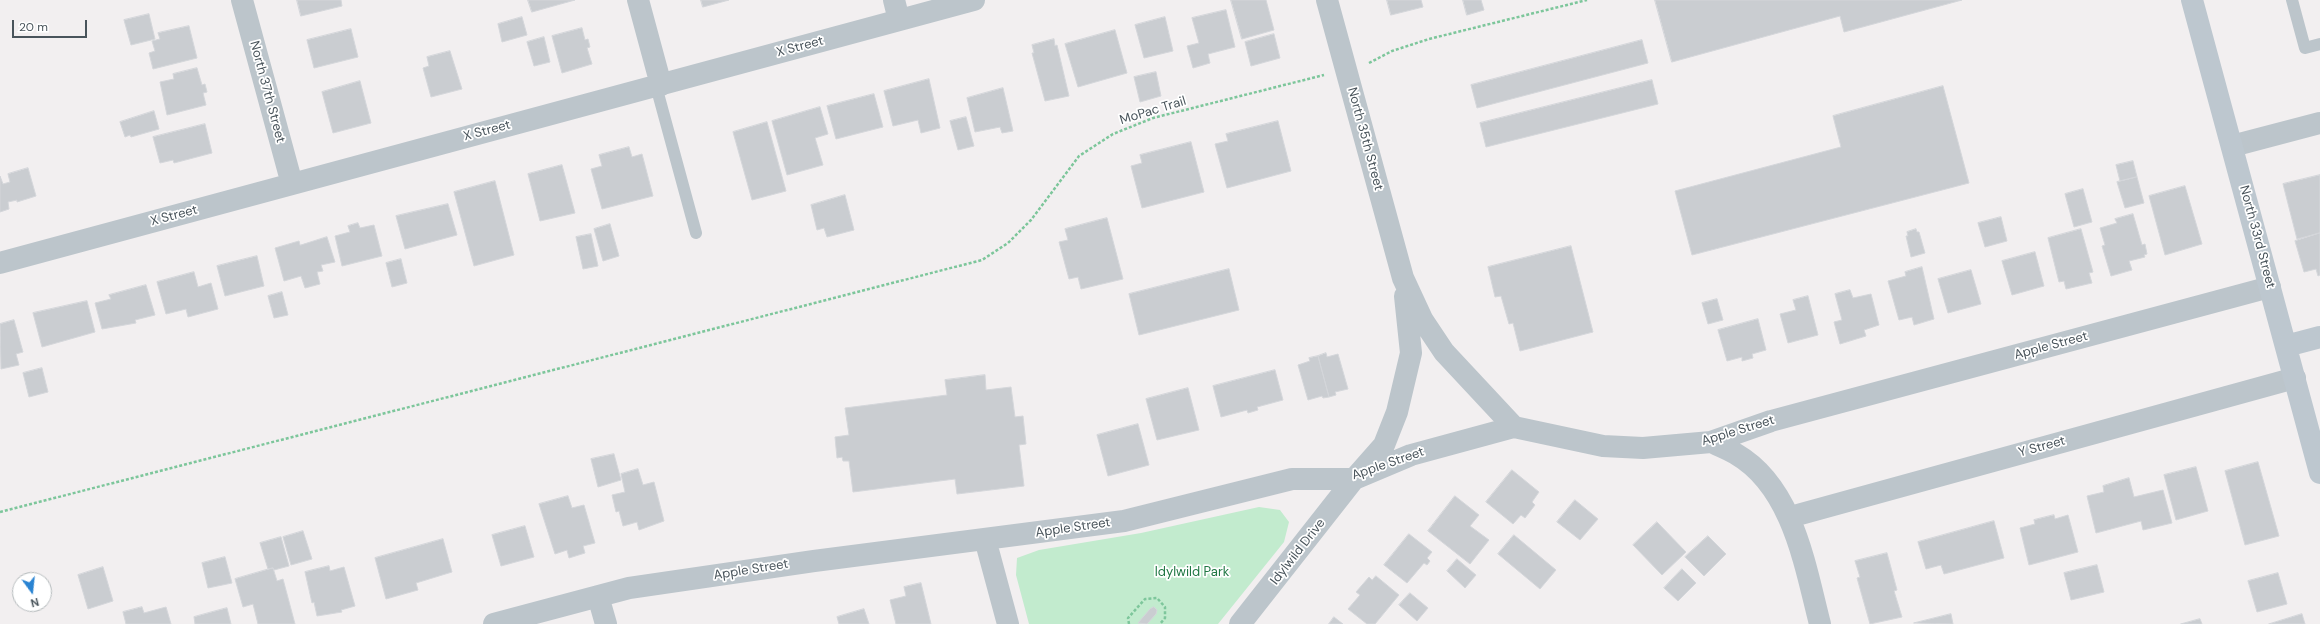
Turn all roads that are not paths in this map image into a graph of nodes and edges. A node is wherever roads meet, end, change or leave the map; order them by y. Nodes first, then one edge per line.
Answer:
1 (242, 0) edge
2 (638, 0) edge
3 (974, 0) edge
4 (1327, 0) edge
5 (2192, 0) edge
6 (2292, 0) edge
7 (896, 10) edge
8 (2320, 44) edge
9 (658, 85) junction
10 (2320, 123) edge
11 (2232, 146) junction
12 (292, 184) junction
13 (696, 233) dead end
14 (0, 262) edge
15 (1403, 278) junction
16 (2270, 287) junction
17 (2320, 337) edge
18 (2286, 346) junction
19 (2295, 378) junction
20 (1514, 427) junction
21 (1711, 442) junction
22 (2320, 473) edge
23 (1354, 479) junction
24 (1790, 517) junction
25 (984, 539) junction
26 (598, 596) junction
27 (494, 624) edge
28 (606, 624) edge
29 (1008, 624) edge
30 (1240, 624) edge
31 (1820, 624) edge

1 - 12 street, North 37th Street
2 - 9 street
3 - 7 street, X Street
4 - 15 street, North 35th Street
5 - 11 main road, North 33rd Street
6 - 8 lane
7 - 9 street, X Street
9 - 12 street, X Street
9 - 13 lane
10 - 11 street
11 - 16 main road, North 33rd Street
12 - 14 street, X Street
15 - 20 street, North 35th Street
15 - 23 street, North 35th Street
16 - 18 main road, North 33rd Street
16 - 21 street, Apple Street
17 - 18 main road
18 - 19 main road, North 33rd Street
19 - 22 main road, North 33rd Street
19 - 24 street, Y Street
20 - 21 street, Apple Street
20 - 23 street, Apple Street
21 - 24 street
23 - 25 street, Apple Street
23 - 30 street, Idylwild Drive
24 - 31 street
25 - 26 street, Apple Street
25 - 29 street
26 - 27 street, Apple Street
26 - 28 street

